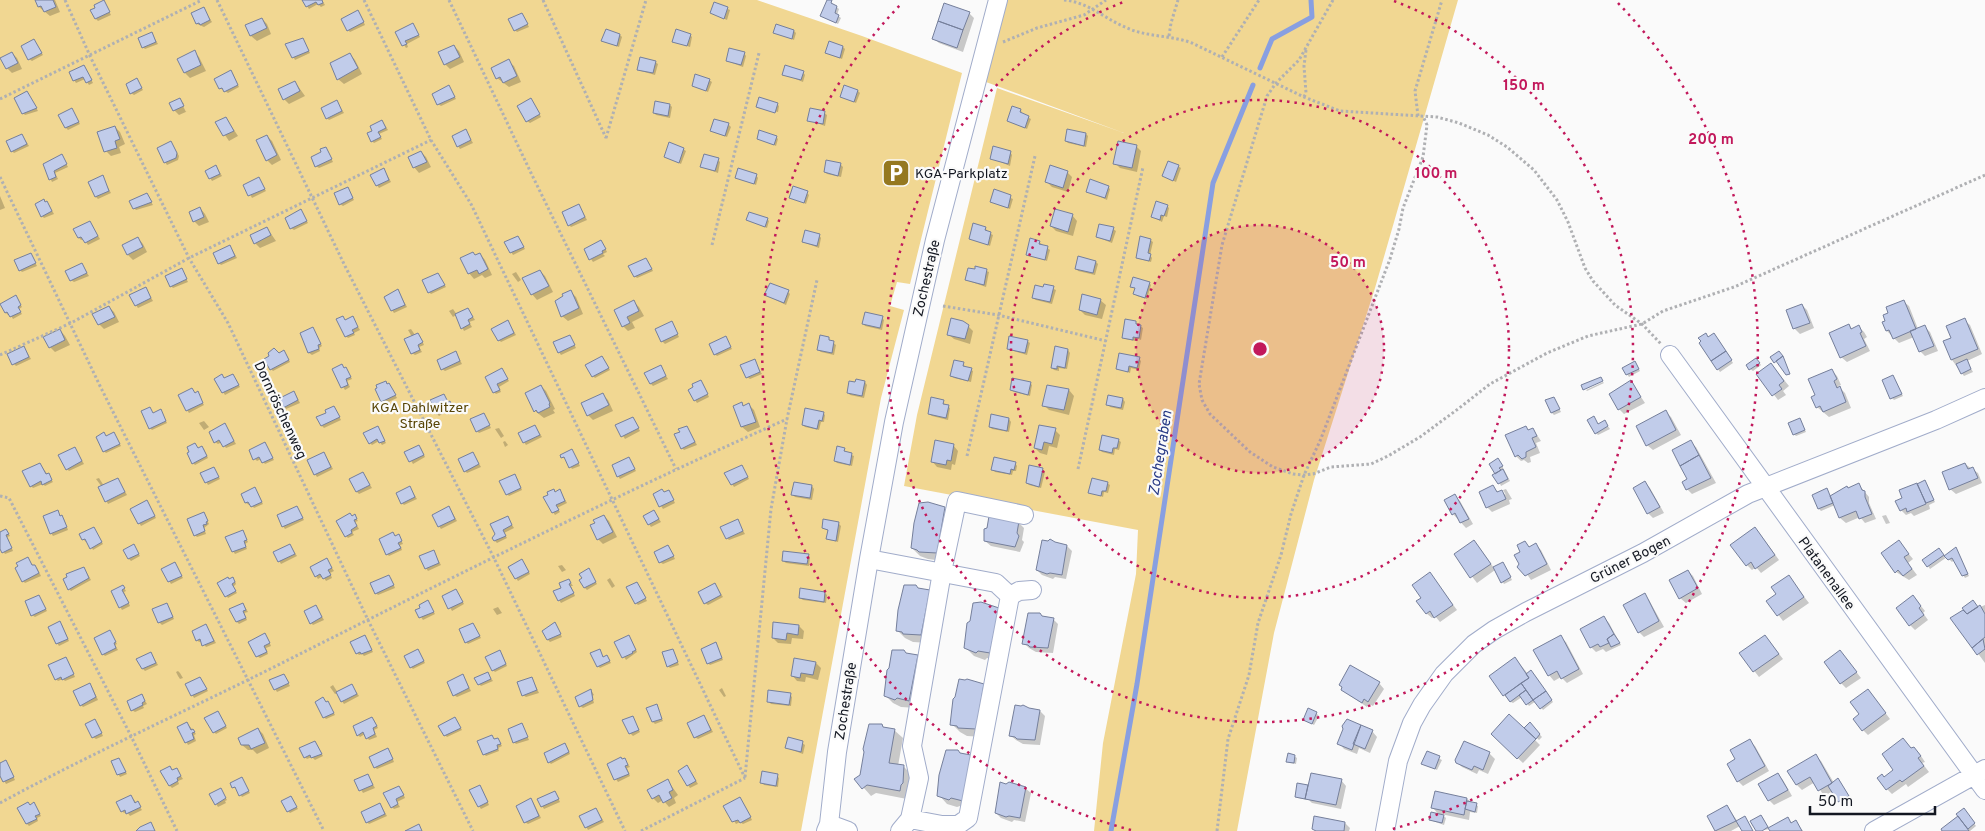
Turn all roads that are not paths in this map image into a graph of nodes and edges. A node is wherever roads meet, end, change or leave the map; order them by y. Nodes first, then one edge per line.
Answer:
1 (998, 0) edge
2 (1670, 355) road end
3 (1985, 398) edge
4 (1766, 488) junction
5 (1024, 515) dead end
6 (868, 558) junction
7 (942, 572) junction
8 (1032, 590) dead end
9 (1010, 596) junction
10 (1979, 771) edge
11 (1985, 790) edge
12 (905, 825) edge
13 (828, 828) edge
14 (848, 831) edge
15 (1385, 831) edge
16 (1874, 831) edge

1 - 6 street, Zochestraße
2 - 4 street, Platanenallee
3 - 4 street, Grüner Bogen
4 - 10 street, Platanenallee
4 - 15 street, Grüner Bogen
5 - 7 street
6 - 7 street
6 - 13 street, Zochestraße
7 - 9 street
7 - 12 street
8 - 9 street
9 - 12 street
10 - 11 street, Platanenallee
10 - 16 street
13 - 14 street, Zochestraße

